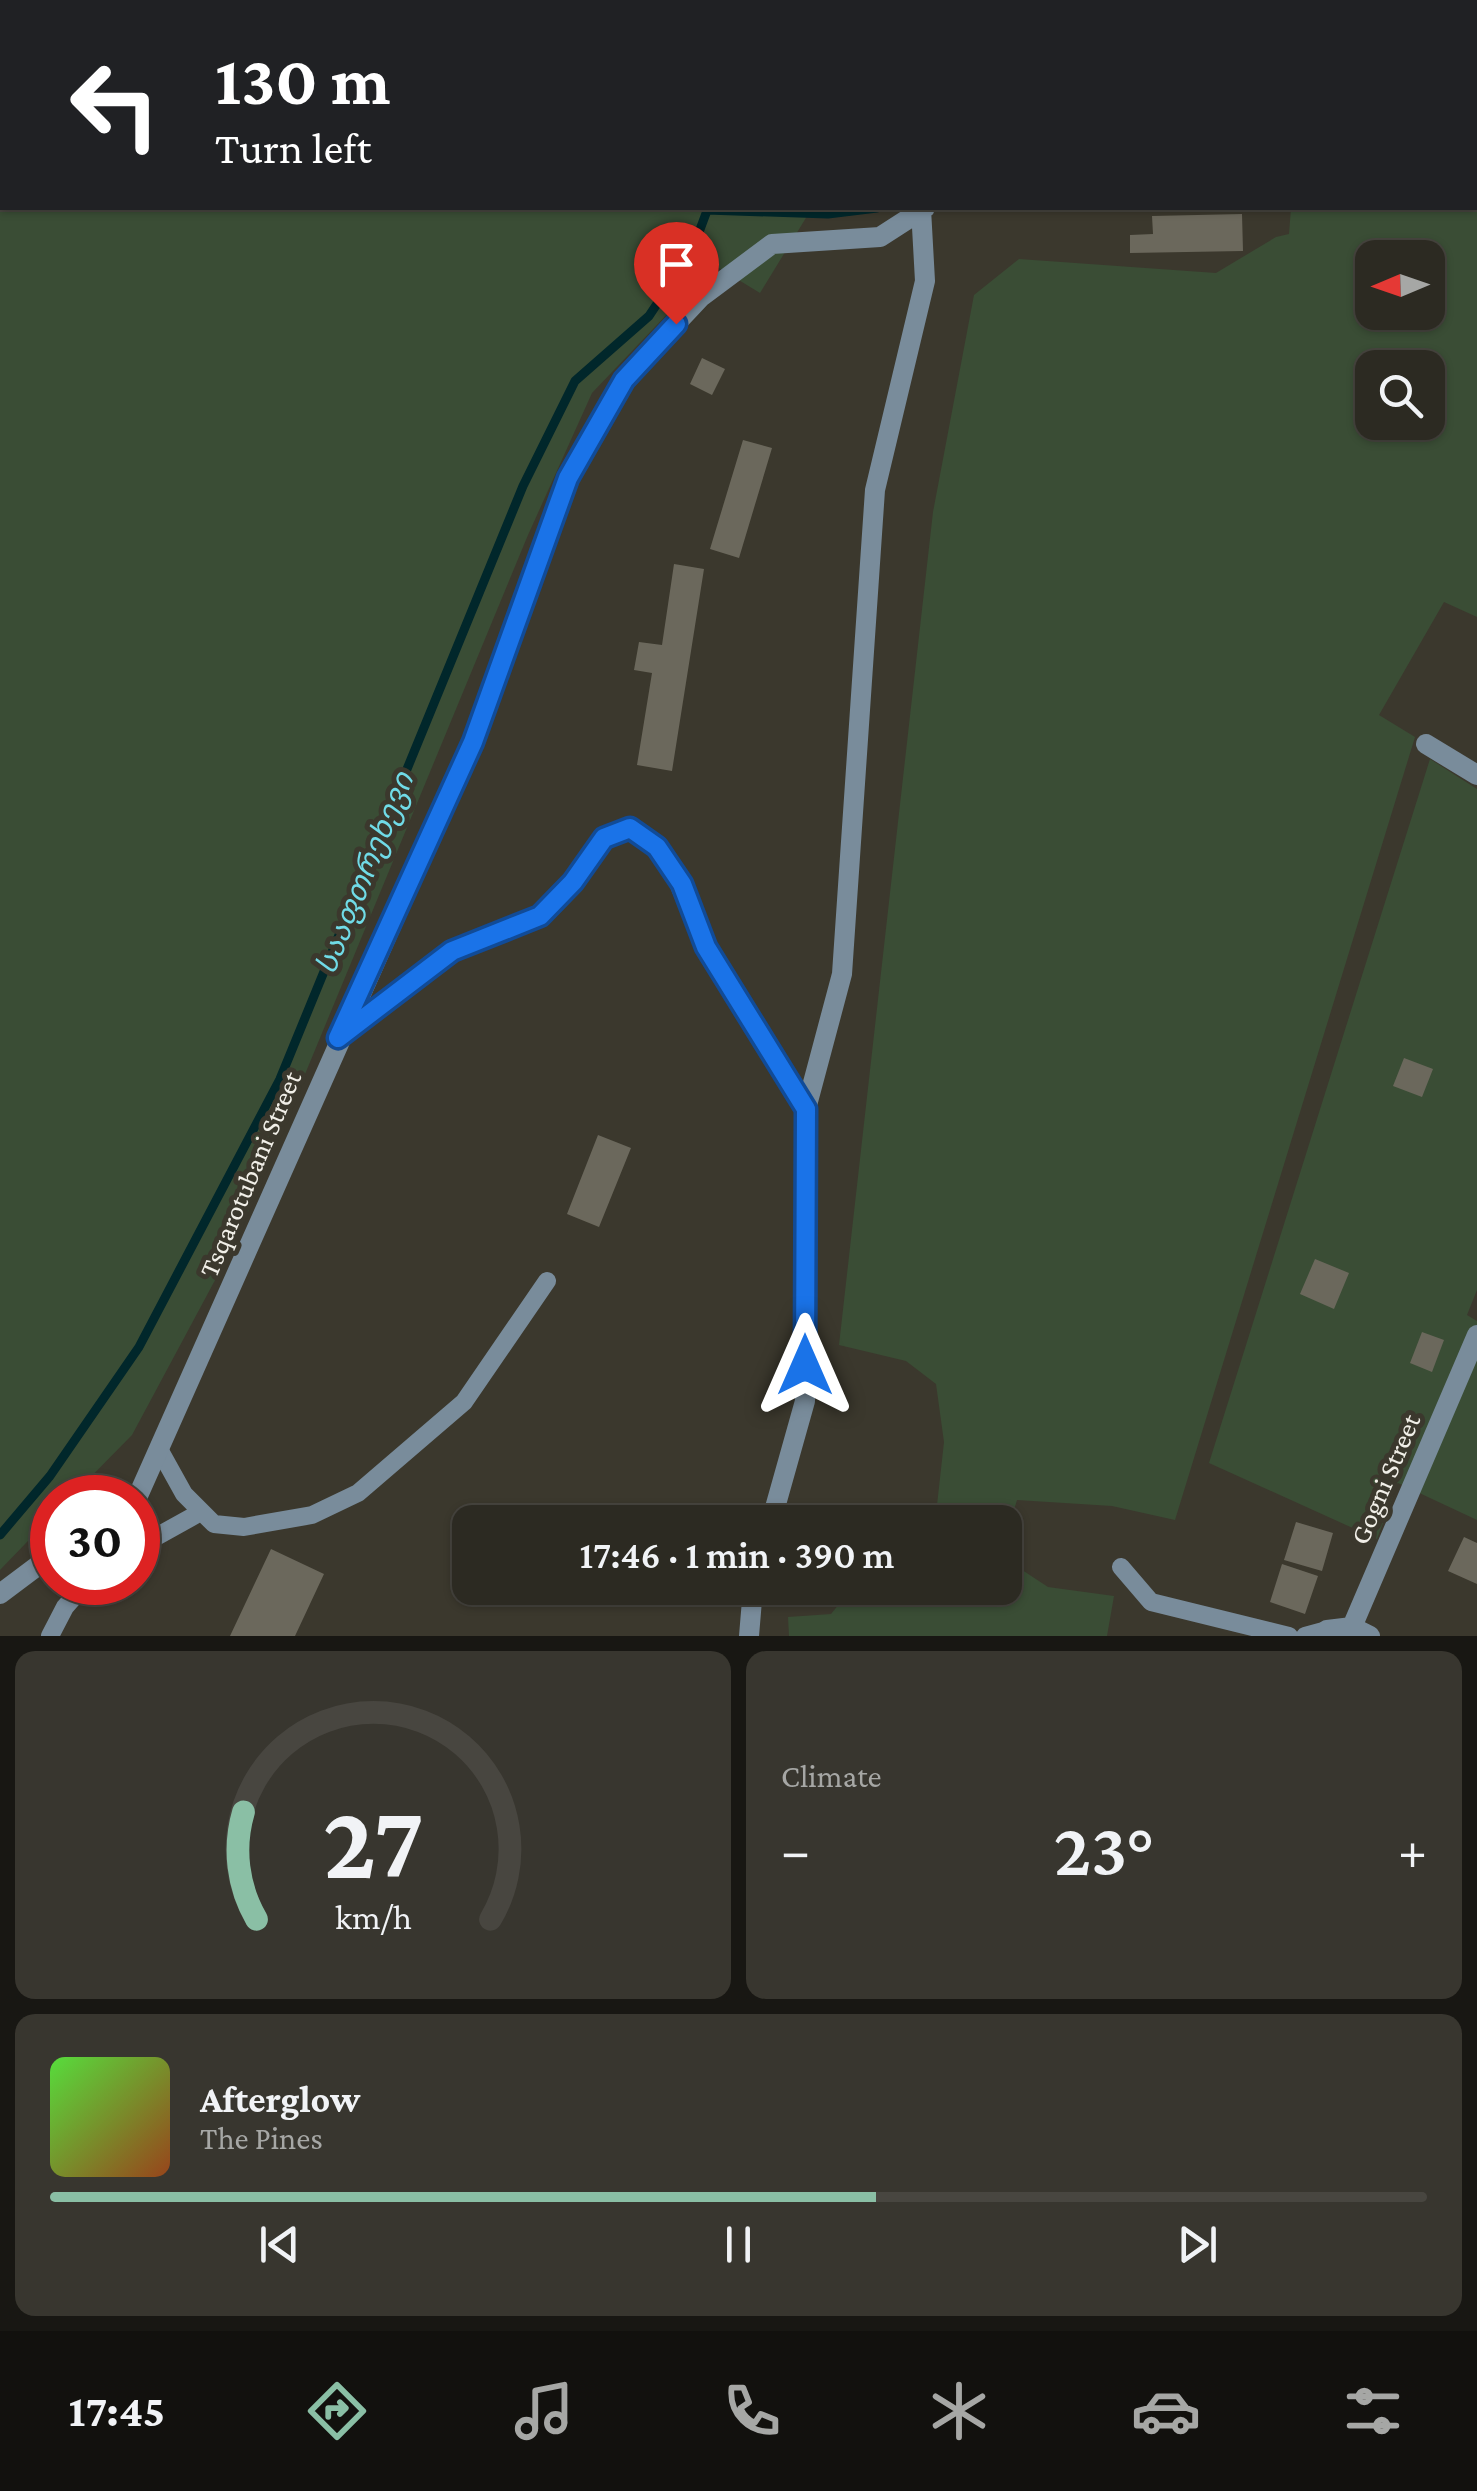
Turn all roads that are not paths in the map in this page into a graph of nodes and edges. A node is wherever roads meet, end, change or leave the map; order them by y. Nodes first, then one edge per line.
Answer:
1 (920, 210) edge
2 (923, 210) edge
3 (1426, 744) dead end
4 (1477, 775) edge
5 (338, 1038) junction
6 (806, 1109) junction
7 (547, 1281) dead end
8 (1477, 1335) edge
9 (159, 1449) junction
10 (147, 1475) edge
11 (777, 1505) edge
12 (199, 1513) junction
13 (160, 1535) edge
14 (1121, 1567) dead end
15 (30, 1571) edge
16 (0, 1594) edge
17 (67, 1605) edge
18 (752, 1605) edge
19 (1361, 1632) edge
20 (1326, 1633) edge
21 (50, 1636) edge
22 (749, 1636) edge
23 (1289, 1636) edge
24 (1305, 1636) edge

1 - 5 street, Tsqarotubani Street
2 - 6 street
3 - 4 street
5 - 6 lane
5 - 9 street, Tsqarotubani Street
6 - 11 street
7 - 12 lane
8 - 19 street, Gogni Street
9 - 10 street, Tsqarotubani Street
9 - 12 lane
12 - 13 lane
14 - 23 lane
15 - 16 street
17 - 21 lane
18 - 22 street
19 - 20 street
20 - 24 lane

